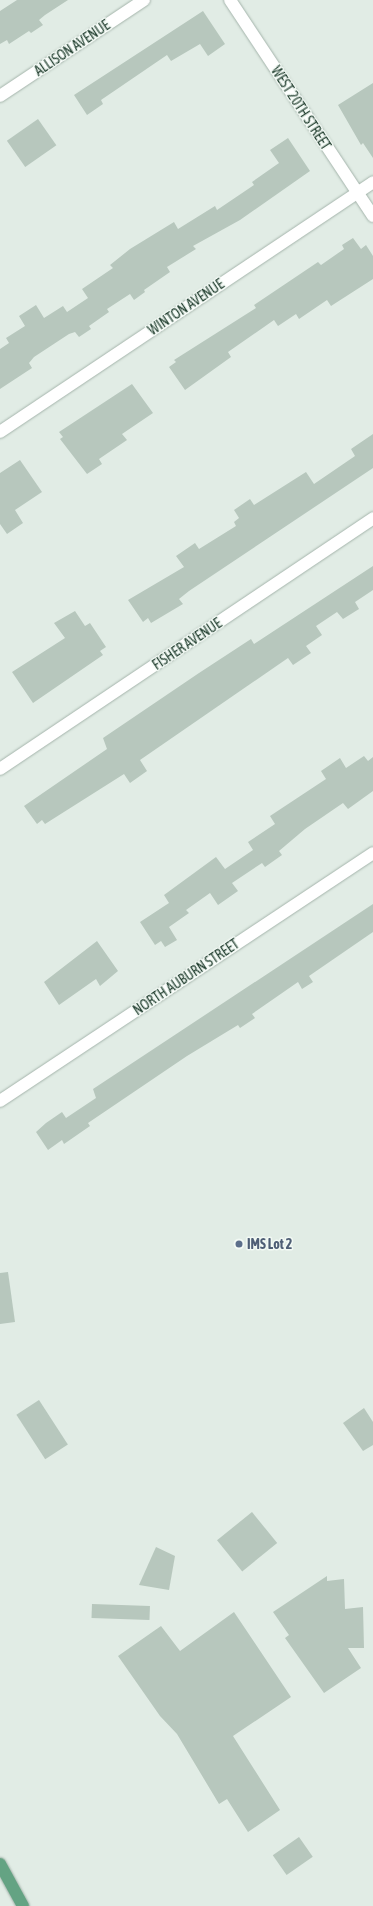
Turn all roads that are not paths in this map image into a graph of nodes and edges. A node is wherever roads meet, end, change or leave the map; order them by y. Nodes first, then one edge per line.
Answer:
1 (144, 0) edge
2 (230, 0) edge
3 (0, 96) edge
4 (373, 182) edge
5 (357, 193) junction
6 (373, 216) edge
7 (0, 432) edge
8 (373, 518) edge
9 (0, 769) edge
10 (373, 853) edge
11 (0, 1101) edge
12 (0, 1864) edge
13 (23, 1906) edge

1 - 3 street, ALLISON AVENUE
2 - 5 street, WEST 20TH STREET
4 - 5 street, WINTON AVENUE
5 - 6 street, WEST 20TH STREET
5 - 7 street, WINTON AVENUE
8 - 9 street, FISHER AVENUE
10 - 11 street, NORTH AUBURN STREET
12 - 13 main road

